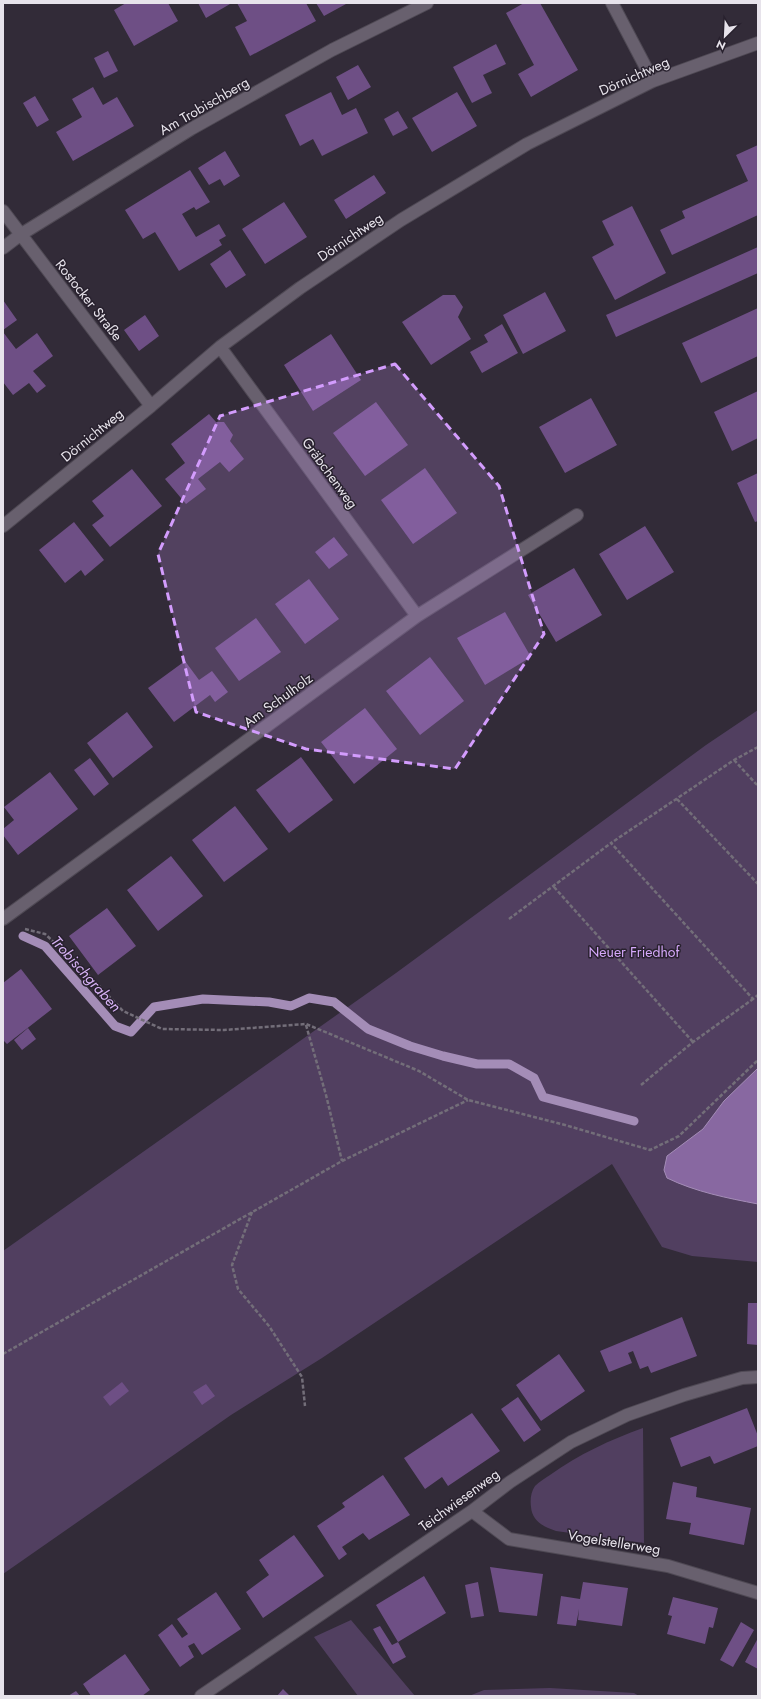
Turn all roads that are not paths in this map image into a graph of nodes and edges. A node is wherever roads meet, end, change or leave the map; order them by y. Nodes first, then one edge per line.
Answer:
1 (427, 3) edge
2 (612, 3) edge
3 (758, 43) edge
4 (653, 81) junction
5 (3, 211) edge
6 (20, 235) junction
7 (3, 248) edge
8 (220, 347) junction
9 (151, 406) junction
10 (577, 515) dead end
11 (3, 526) edge
12 (417, 616) junction
13 (3, 919) edge
14 (758, 1377) edge
15 (472, 1511) junction
16 (758, 1593) edge
17 (201, 1696) edge

1 - 6 street, Am Trobischberg
2 - 4 street
3 - 4 street, Dörnichtweg
4 - 8 street, Dörnichtweg
5 - 6 street, Rostocker Straße
6 - 7 street, Am Trobischberg
6 - 9 street, Rostocker Straße
8 - 9 street, Dörnichtweg
8 - 12 street, Gräbchenweg
9 - 11 street, Dörnichtweg
10 - 12 street, Am Schulholz
12 - 13 street, Am Schulholz
14 - 15 street, Teichwiesenweg
15 - 16 street, Vogelstellerweg
15 - 17 street, Teichwiesenweg

